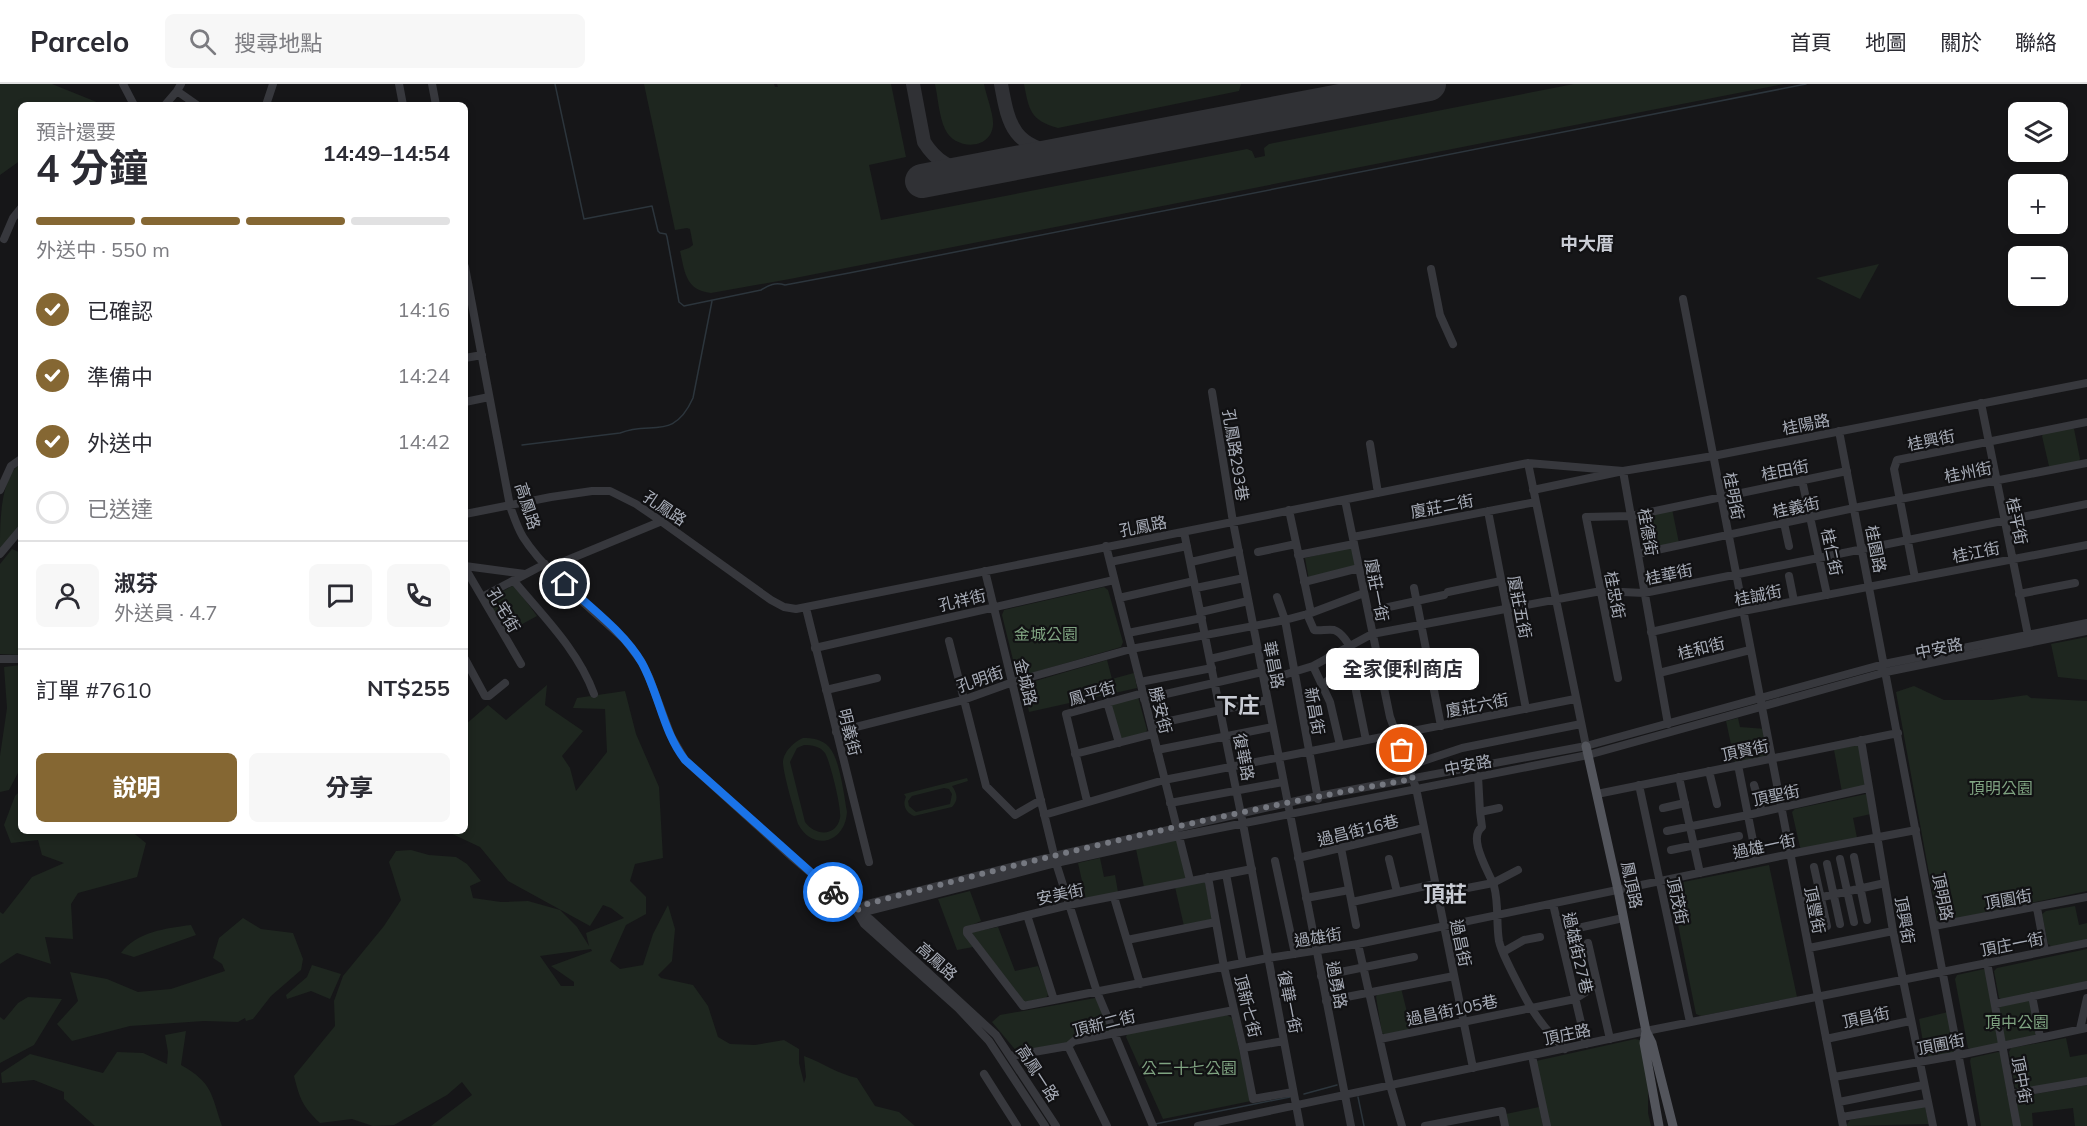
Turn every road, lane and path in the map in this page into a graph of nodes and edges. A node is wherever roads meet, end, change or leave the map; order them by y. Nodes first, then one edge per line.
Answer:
1 (123, 84) edge
2 (273, 84) edge
3 (399, 84) edge
4 (432, 84) edge
5 (179, 88) edge
6 (132, 102) edge
7 (167, 102) edge
8 (194, 102) edge
9 (267, 102) edge
10 (402, 102) edge
11 (435, 102) edge
12 (18, 212) edge
13 (4, 238) dead end
14 (1431, 269) dead end
15 (468, 283) edge
16 (1683, 299) dead end
17 (1453, 344) dead end
18 (482, 355) junction
19 (468, 357) edge
20 (2087, 383) edge
21 (1212, 392) dead end
22 (489, 397) junction
23 (468, 401) edge
24 (1981, 403) junction
25 (2087, 422) edge
26 (1839, 431) junction
27 (1988, 443) junction
28 (1370, 444) dead end
29 (1713, 456) junction
30 (18, 461) edge
31 (1528, 463) junction
32 (2087, 463) edge
33 (1623, 471) junction
34 (1847, 471) junction
35 (1802, 480) junction
36 (1995, 481) junction
37 (0, 490) edge
38 (1533, 490) junction
39 (1378, 493) junction
40 (1720, 497) junction
41 (1901, 499) junction
42 (1345, 500) junction
43 (1536, 502) junction
44 (2087, 504) edge
45 (510, 506) junction
46 (1854, 508) junction
47 (1289, 510) junction
48 (1488, 511) junction
49 (468, 513) edge
50 (1631, 516) junction
51 (1586, 517) joint
52 (1810, 518) junction
53 (662, 521) junction
54 (2003, 521) junction
55 (1233, 522) junction
56 (1784, 523) junction
57 (1184, 532) junction
58 (18, 533) edge
59 (1728, 535) junction
60 (1909, 539) junction
61 (1354, 540) junction
62 (1296, 544) junction
63 (2087, 545) edge
64 (1106, 546) junction
65 (1187, 546) junction
66 (1789, 546) dead end
67 (1862, 549) junction
68 (1239, 551) junction
69 (1258, 552) dead end
70 (0, 554) edge
71 (1638, 554) junction
72 (1298, 555) junction
73 (1819, 557) junction
74 (2011, 559) junction
75 (1110, 562) junction
76 (1191, 562) junction
77 (547, 566) junction
78 (468, 567) edge
79 (1359, 568) junction
80 (985, 571) junction
81 (468, 572) edge
82 (526, 574) junction
83 (1736, 574) junction
84 (1790, 576) dead end
85 (1244, 578) junction
86 (1915, 578) junction
87 (1114, 580) junction
88 (514, 581) junction
89 (1501, 581) junction
90 (1304, 582) junction
91 (2075, 583) dead end
92 (1195, 585) junction
93 (1870, 587) junction
94 (1414, 588) dead end
95 (1601, 591) junction
96 (1364, 593) junction
97 (1644, 593) junction
98 (2019, 594) junction
99 (1827, 595) junction
100 (482, 597) junction
101 (1277, 597) dead end
102 (1119, 598) junction
103 (1556, 600) junction
104 (1416, 601) junction
105 (1794, 601) junction
106 (1248, 602) junction
107 (994, 607) junction
108 (806, 608) junction
109 (1384, 608) dead end
110 (1506, 609) junction
111 (1743, 611) junction
112 (1309, 614) junction
113 (1201, 615) junction
114 (1285, 620) junction
115 (2087, 623) edge
116 (1421, 625) junction
117 (1253, 626) junction
118 (2087, 631) edge
119 (1651, 632) junction
120 (1128, 633) junction
121 (1372, 634) junction
122 (1205, 635) junction
123 (2029, 640) junction
124 (949, 641) dead end
125 (1348, 646) junction
126 (815, 648) junction
127 (1257, 648) junction
128 (1131, 649) junction
129 (1750, 650) junction
130 (0, 659) edge
131 (18, 659) edge
132 (1210, 659) junction
133 (1357, 660) junction
134 (520, 664) dead end
135 (468, 665) edge
136 (1313, 666) junction
137 (1464, 667) dead end
138 (1212, 668) junction
139 (1885, 668) junction
140 (1294, 671) junction
141 (1262, 672) junction
142 (1659, 673) junction
143 (1431, 674) junction
144 (877, 678) dead end
145 (1618, 678) dead end
146 (1264, 681) junction
147 (1013, 682) junction
148 (1140, 682) junction
149 (1215, 682) junction
150 (505, 683) dead end
151 (1382, 683) junction
152 (1323, 684) junction
153 (826, 690) junction
154 (1356, 691) dead end
155 (594, 694) dead end
156 (1143, 696) junction
157 (1267, 699) junction
158 (1575, 699) junction
159 (963, 700) junction
160 (1107, 702) junction
161 (1761, 702) junction
162 (1526, 709) junction
163 (1220, 710) junction
164 (1581, 724) junction
165 (1668, 724) junction
166 (1151, 725) junction
167 (1441, 726) junction
168 (1273, 727) junction
169 (836, 732) junction
170 (1898, 733) junction
171 (1153, 734) junction
172 (1395, 734) junction
173 (1226, 736) junction
174 (1366, 740) junction
175 (1861, 740) junction
176 (1119, 743) junction
177 (1340, 745) junction
178 (1157, 750) junction
179 (1587, 751) junction
180 (1308, 752) junction
181 (1075, 754) junction
182 (1279, 758) junction
183 (1772, 758) junction
184 (1738, 765) junction
185 (1408, 766) junction
186 (1232, 767) junction
187 (1709, 771) junction
188 (1478, 776) junction
189 (1679, 777) junction
190 (1413, 779) junction
191 (1164, 780) junction
192 (1283, 782) junction
193 (1754, 784) dead end
194 (1639, 786) junction
195 (1416, 788) junction
196 (1868, 788) junction
197 (1237, 791) junction
198 (1597, 794) junction
199 (1318, 796) junction
200 (1041, 800) junction
201 (1087, 801) junction
202 (1170, 803) junction
203 (1287, 803) junction
204 (1685, 803) junction
205 (1717, 804) dead end
206 (1320, 807) junction
207 (1499, 808) dead end
208 (1663, 808) dead end
209 (1781, 808) junction
210 (1480, 812) junction
211 (1762, 812) junction
212 (1241, 813) junction
213 (1289, 814) junction
214 (1044, 815) junction
215 (1748, 815) junction
216 (1243, 824) junction
217 (1690, 826) junction
218 (1424, 828) junction
219 (1916, 830) junction
220 (1667, 831) dead end
221 (1178, 832) junction
222 (1739, 836) dead end
223 (1878, 837) junction
224 (1694, 845) junction
225 (1341, 848) junction
226 (1671, 850) dead end
227 (1790, 854) junction
228 (1854, 857) dead end
229 (1298, 858) junction
230 (1055, 859) junction
231 (1389, 859) dead end
232 (1840, 859) dead end
233 (1275, 861) dead end
234 (1757, 861) junction
235 (869, 862) dead end
236 (1827, 864) dead end
237 (1814, 867) dead end
238 (1252, 869) junction
239 (1518, 870) dead end
240 (1700, 873) junction
241 (1226, 874) junction
242 (1208, 877) junction
243 (1190, 880) junction
244 (1660, 881) junction
245 (1493, 883) junction
246 (1885, 883) junction
247 (1436, 884) junction
248 (1860, 888) junction
249 (1349, 890) junction
250 (1457, 890) dead end
251 (1618, 890) junction
252 (1847, 891) junction
253 (1397, 892) junction
254 (1834, 894) junction
255 (1114, 897) junction
256 (1821, 897) junction
257 (2087, 897) edge
258 (1306, 898) junction
259 (1352, 902) junction
260 (1800, 902) junction
261 (1553, 904) junction
262 (1069, 905) junction
263 (2037, 908) junction
264 (856, 911) junction
265 (1027, 915) junction
266 (1498, 916) junction
267 (1261, 917) joint
268 (1623, 918) junction
269 (1867, 921) dead end
270 (1216, 922) junction
271 (1854, 922) dead end
272 (1840, 924) dead end
273 (1356, 925) dead end
274 (1827, 926) dead end
275 (1934, 926) junction
276 (1444, 927) junction
277 (1893, 931) junction
278 (1560, 932) junction
279 (1540, 937) dead end
280 (1127, 940) junction
281 (1588, 943) dead end
282 (2087, 943) edge
283 (1358, 945) junction
284 (1809, 948) junction
285 (1317, 951) junction
286 (2045, 951) junction
287 (1503, 952) junction
288 (1295, 954) junction
289 (1414, 957) dead end
290 (1268, 958) junction
291 (1987, 962) junction
292 (1243, 963) junction
293 (1224, 967) junction
294 (1363, 967) junction
295 (1943, 971) junction
296 (1321, 976) junction
297 (1454, 976) junction
298 (1903, 979) junction
299 (1140, 984) junction
300 (1597, 985) junction
301 (2087, 985) edge
302 (1097, 992) junction
303 (1369, 993) junction
304 (1818, 996) junction
305 (2032, 996) junction
306 (2087, 998) edge
307 (1575, 999) junction
308 (1054, 1000) junction
309 (1326, 1001) junction
310 (1995, 1004) junction
311 (1023, 1006) joint
312 (1529, 1008) junction
313 (1234, 1010) junction
314 (1911, 1021) junction
315 (1464, 1022) junction
316 (1689, 1022) junction
317 (2084, 1029) edge
318 (1646, 1031) junction
319 (1114, 1032) junction
320 (996, 1035) joint
321 (2040, 1037) junction
322 (1380, 1039) junction
323 (1610, 1039) junction
324 (1826, 1039) junction
325 (989, 1041) joint
326 (1284, 1041) junction
327 (1586, 1044) junction
328 (2002, 1045) junction
329 (1068, 1046) junction
330 (1243, 1048) junction
331 (1565, 1049) junction
332 (1959, 1055) junction
333 (1011, 1056) junction
334 (1532, 1056) junction
335 (1918, 1062) junction
336 (1473, 1068) junction
337 (984, 1074) dead end
338 (1834, 1077) junction
339 (2087, 1081) edge
340 (1390, 1085) junction
341 (1923, 1085) junction
342 (1293, 1092) junction
343 (2011, 1094) junction
344 (1345, 1095) junction
345 (1839, 1102) junction
346 (1927, 1103) junction
347 (1296, 1105) junction
348 (1842, 1122) edge
349 (1152, 1124) edge
350 (1204, 1125) edge
351 (1017, 1126) edge
352 (1045, 1126) edge
353 (1056, 1126) edge
354 (1107, 1126) edge
355 (1300, 1126) edge
356 (1351, 1126) edge
357 (1401, 1126) edge
358 (1425, 1126) edge
359 (1505, 1126) edge
360 (1547, 1126) edge
361 (1659, 1126) edge
362 (1673, 1126) edge
363 (1933, 1126) edge
364 (1972, 1126) edge
365 (2017, 1126) edge

1 - 6 street
2 - 9 street
3 - 10 street
4 - 11 street
5 - 7 street
5 - 8 street
12 - 13 street
14 - 17 street
15 - 18 street, 高鳳路
16 - 29 street, 桂明街
18 - 19 street
18 - 22 street, 高鳳路
20 - 24 street, 桂陽路
21 - 55 street, 孔鳳路293巷
22 - 23 street
22 - 45 street, 高鳳路
24 - 26 street, 桂陽路
24 - 27 street, 桂平街
25 - 27 street, 桂興街
26 - 29 street, 桂陽路
26 - 34 street, 桂園路
27 - 36 street, 桂平街
27 - 41 street, 桂興街
28 - 39 street
29 - 33 street, 桂陽路
29 - 40 street, 桂明街
30 - 37 street
31 - 33 street, 桂陽路
31 - 38 street
31 - 39 street, 孔鳳路
32 - 36 street, 桂州街
33 - 38 street
33 - 50 street, 桂德街
34 - 35 street, 桂田街
34 - 46 street, 桂園路
35 - 40 street, 桂田街
35 - 52 street, 桂仁街
36 - 41 street, 桂州街
36 - 54 street, 桂平街
38 - 43 street
39 - 42 street, 孔鳳路
40 - 50 street, 桂田街
40 - 59 street, 桂明街
41 - 46 street, 桂州街
41 - 60 street, 桂興街
42 - 47 street, 孔鳳路
42 - 61 street, 廈莊一街
43 - 48 street, 廈莊二街
43 - 103 street
44 - 54 street, 桂華街
45 - 49 street, 孔鳳路
45 - 53 street, 孔鳳路
45 - 77 street, 高鳳路
46 - 52 street, 桂義街
46 - 67 street, 桂園路
47 - 55 street, 孔鳳路
47 - 62 street
48 - 61 street, 廈莊二街
48 - 89 street, 廈莊五街
50 - 51 street, 桂田街
50 - 71 street, 桂德街
51 - 95 street, 桂忠街
52 - 56 street, 桂義街
52 - 73 street, 桂仁街
53 - 77 street
53 - 108 street, 孔鳳路
54 - 60 street, 桂華街
54 - 74 street, 桂平街
55 - 57 street, 孔鳳路
55 - 68 street, 華昌路
56 - 59 street, 桂義街
56 - 66 street
57 - 64 street, 孔鳳路
57 - 65 street, 復華路
58 - 70 street
59 - 71 street, 桂義街
59 - 83 street, 桂明街
60 - 67 street, 桂華街
60 - 86 street, 桂興街
61 - 72 street, 廈莊二街
61 - 79 street, 廈莊一街
62 - 69 street
62 - 72 street
63 - 74 street, 桂江街
64 - 75 street, 勝安街
64 - 80 street, 孔鳳路
65 - 75 street
65 - 76 street, 復華路
67 - 73 street, 桂華街
67 - 93 street, 桂園路
68 - 76 street
68 - 85 street, 華昌路
71 - 97 street, 桂德街
72 - 90 street
73 - 83 street, 桂華街
73 - 99 street, 桂仁街
74 - 86 street, 桂江街
74 - 98 street, 桂平街
75 - 87 street, 勝安街
76 - 92 street, 復華路
77 - 82 street
77 - 264 street, 高鳳路
78 - 82 street, 孔宅街
79 - 90 street
79 - 96 street, 廈莊一街
80 - 107 street, 金城路
80 - 108 street, 孔鳳路
81 - 100 street, 孔宅街
82 - 88 street
83 - 97 street, 桂華街
83 - 111 street, 桂明街
84 - 105 street
85 - 92 street
85 - 106 street, 華昌路
86 - 93 street, 桂江街
87 - 102 street, 勝安街
87 - 107 street, 孔祥街
88 - 100 street
88 - 155 street, 孔宅街
89 - 104 street
89 - 110 street, 廈莊五街
90 - 112 street
91 - 98 street
92 - 102 street
92 - 113 street, 復華路
93 - 99 street, 桂誠街
93 - 139 street, 桂園路
94 - 104 street
95 - 97 street, 桂華街
95 - 103 street, 桂華街
95 - 145 street, 桂忠街
96 - 112 street
96 - 121 street, 廈莊一街
97 - 119 street, 桂德街
98 - 123 street, 桂平街
99 - 105 street, 桂誠街
100 - 134 street, 孔宅街
101 - 114 street, 新昌街
102 - 120 street, 勝安街
103 - 110 street, 桂華街
103 - 158 street
104 - 109 street
104 - 116 street
105 - 111 street, 桂誠街
106 - 113 street
106 - 117 street, 華昌路
107 - 126 street, 孔祥街
107 - 147 street, 金城路
108 - 126 street, 明義街
110 - 116 street, 桂華街
110 - 162 street, 廈莊五街
111 - 119 street, 桂誠街
111 - 129 street, 桂明街
112 - 114 street
112 - 125 street
113 - 120 street
113 - 122 street, 復華路
114 - 117 street
114 - 140 street, 新昌街
115 - 123 street, 中安路
116 - 121 street, 桂華街
116 - 143 street
117 - 122 street, 孔明街
117 - 127 street, 華昌路
118 - 123 street, 中安路
119 - 142 street, 桂德街
120 - 128 street, 勝安街
121 - 125 street, 桂華街
121 - 151 street, 廈莊一街
122 - 128 street, 孔明街
122 - 132 street, 復華路
123 - 139 street, 中安路
124 - 159 street
125 - 133 street
125 - 136 street, 桂華街
126 - 153 street, 明義街
127 - 132 street
127 - 141 street, 華昌路
128 - 147 street, 孔明街
128 - 148 street, 勝安街
129 - 142 street, 桂和街
129 - 161 street, 桂明街
130 - 131 street
132 - 138 street, 復華路
133 - 151 street
133 - 152 street
135 - 150 street
136 - 140 street, 桂華街
136 - 152 street, 新昌街
137 - 143 street
138 - 148 street
138 - 149 street, 復華路
139 - 161 street, 中安路
139 - 170 street, 頂明路
140 - 146 street, 桂華街
140 - 180 street, 新昌街
141 - 146 street, 華昌路
141 - 149 street, 鳳平街
142 - 165 street, 桂德街
143 - 151 street
143 - 167 street
144 - 153 street
146 - 157 street, 華昌路
147 - 159 street, 孔明街
147 - 200 street, 金城路
148 - 156 street, 勝安街
149 - 156 street, 鳳平街
149 - 163 street, 復華路
151 - 172 street, 廈莊一街
152 - 177 street, 新昌街
153 - 169 street, 明義街
154 - 174 street
156 - 160 street, 鳳平街
156 - 166 street, 勝安街
157 - 163 street
157 - 168 street, 華昌路
158 - 162 street, 廈莊六街
158 - 164 street
159 - 169 street, 孔明街
159 - 200 street
160 - 176 street
160 - 181 street, 鳳平街
161 - 165 street, 中安路
161 - 179 street, 中安路
161 - 183 street, 頂豐街
162 - 167 street, 廈莊六街
163 - 166 street
163 - 173 street, 復華路
164 - 179 street
164 - 185 street
165 - 179 street, 中安路
166 - 171 street, 勝安街
167 - 172 street, 廈莊六街
168 - 173 street
168 - 182 street, 華昌路
169 - 235 street, 明義街
170 - 175 street, 頂賢街
170 - 219 street, 頂明路
171 - 176 street
171 - 178 street, 勝安街
172 - 174 street, 廈莊六街
172 - 185 street, 廈莊一街
173 - 178 street
173 - 186 street, 復華路
174 - 177 street, 廈莊六街
175 - 183 street, 頂賢街
175 - 196 street, 頂興街
176 - 181 street
177 - 180 street, 廈莊六街
178 - 191 street, 勝安街
179 - 188 street, 中安路
179 - 190 street, 中安路
179 - 198 main road, 鳳頂路
180 - 182 street, 廈莊六街
180 - 199 street, 新昌街
181 - 201 street, 鳳平街
182 - 186 street, 廈莊六街
182 - 192 street, 華昌路
183 - 184 street, 頂賢街
183 - 209 street, 頂豐街
184 - 187 street, 頂賢街
184 - 215 street
185 - 190 street, 廈莊一街
186 - 191 street, 廈莊六街
186 - 197 street, 復華路
187 - 189 street, 頂賢街
187 - 205 street
188 - 195 street, 中安路
188 - 210 street
189 - 194 street, 頂賢街
189 - 204 street
190 - 195 street, 廈莊一街
190 - 199 street, 中安路
191 - 201 street, 廈莊六街
191 - 202 street, 勝安街
192 - 197 street
192 - 203 street, 華昌路
193 - 211 street
194 - 198 street, 頂賢街
194 - 244 street, 頂茂街
195 - 206 street, 中安路
195 - 218 street, 過昌街
196 - 209 street, 頂聖街
196 - 223 street, 頂興街
197 - 202 street
197 - 212 street, 復華路
198 - 251 main road, 鳳頂路
199 - 203 street, 中安路
199 - 206 street, 新昌街
200 - 214 street, 金城路
201 - 214 street, 廈莊六街
202 - 221 street, 勝安街
203 - 212 street, 中安路
203 - 213 street, 華昌路
204 - 208 street
204 - 217 street
206 - 213 street, 中安路
207 - 210 street
209 - 211 street, 頂聖街
209 - 227 street, 頂豐街
210 - 245 street
211 - 215 street, 頂聖街
212 - 216 street, 復華路
212 - 221 street, 中安路
213 - 216 street, 中安路
213 - 229 street, 過勇路
214 - 230 street, 金城路
215 - 217 street, 頂聖街
215 - 234 street
216 - 221 street, 中安路
216 - 238 street, 復華路
217 - 220 street, 頂聖街
217 - 224 street
218 - 225 street, 過昌街16巷
218 - 247 street, 過昌街
219 - 223 street, 過雄一街
219 - 275 street, 頂明路
221 - 230 street, 中安路
221 - 243 street, 勝安街
222 - 224 street
223 - 227 street, 過雄一街
223 - 246 street, 頂興街
224 - 226 street
224 - 240 street
225 - 229 street, 過昌街16巷
225 - 249 street
227 - 234 street, 過雄一街
227 - 260 street, 頂豐街
228 - 248 street
229 - 258 street, 過勇路
230 - 262 street, 金城路
230 - 264 street, 中安路
231 - 253 street
232 - 252 street
233 - 288 street
234 - 240 street, 過雄一街
236 - 254 street
237 - 256 street
238 - 241 street, 安美街
238 - 267 street, 復華路
239 - 245 street
240 - 244 street, 過雄一街
241 - 242 street, 安美街
241 - 292 street
242 - 243 street, 安美街
242 - 270 street, 頂新七街
243 - 255 street, 安美街
244 - 251 street, 過雄一街
244 - 316 street, 頂茂街
245 - 250 street
245 - 266 street
246 - 248 street
246 - 277 street, 頂興街
247 - 253 street
247 - 276 street, 過昌街
248 - 252 street
248 - 269 street
249 - 258 street
249 - 259 street
251 - 261 street, 過雄街
251 - 268 main road, 鳳頂路
252 - 254 street
252 - 271 street
253 - 259 street
254 - 256 street
254 - 272 street
255 - 262 street, 安美街
255 - 280 street
256 - 260 street
256 - 274 street
257 - 263 street, 頂園街
258 - 285 street, 過勇路
259 - 273 street
260 - 284 street, 頂豐街
261 - 266 street, 過雄街
261 - 278 street, 過雄街27巷
262 - 265 street, 安美街
262 - 302 street, 金城路
263 - 275 street, 頂園街
263 - 286 street
264 - 320 street, 高鳳路
264 - 325 street, 高鳳路
265 - 308 street
265 - 311 street, 安美街
266 - 276 street, 過雄街
266 - 287 street
267 - 290 street, 復華一街
268 - 278 street
268 - 318 main road, 鳳頂路
270 - 280 street
270 - 293 street, 頂新七街
275 - 295 street, 頂明路
276 - 283 street, 過雄街
276 - 297 street, 過昌街
277 - 284 street
277 - 298 street, 頂興街
278 - 307 street, 過雄街27巷
279 - 287 street
280 - 299 street
281 - 300 street
282 - 286 street, 頂庄一街
283 - 285 street, 過雄街
283 - 294 street
284 - 304 street, 頂豐街
285 - 288 street, 過雄街
285 - 296 street, 過勇路
286 - 291 street, 頂庄一街
287 - 312 street
288 - 290 street, 過雄街
289 - 294 street
290 - 292 street, 過雄街
290 - 326 street, 復華一街
291 - 295 street, 頂庄一街
291 - 310 street, 頂中街
292 - 293 street, 過雄街
293 - 299 street, 過雄街
293 - 313 street, 頂新七街
294 - 296 street
294 - 303 street
295 - 298 street, 頂庄路
295 - 332 street, 頂明路
296 - 309 street, 過勇路
297 - 303 street
297 - 315 street, 過昌街
298 - 304 street, 頂庄路
298 - 314 street, 頂興街
299 - 302 street, 過雄街
300 - 307 street
300 - 323 street
301 - 305 street
302 - 308 street, 過雄街
302 - 319 street, 金城路
303 - 309 street
303 - 322 street
304 - 316 street, 頂庄路
304 - 324 street, 頂豐街
305 - 310 street
305 - 321 street
306 - 317 street
307 - 312 street, 過昌街105巷
307 - 327 street, 過雄街27巷
308 - 311 street, 過雄街
309 - 344 street, 過勇路
310 - 328 street, 頂中街
312 - 315 street, 過昌街105巷
312 - 331 street
313 - 319 street, 頂新二街
313 - 330 street, 頂新七街
314 - 324 street, 頂昌街
314 - 335 street, 頂興街
315 - 322 street, 過昌街105巷
315 - 336 street, 過昌街
316 - 318 street, 頂庄路
317 - 321 street, 頂圃街
318 - 323 street, 頂庄路
318 - 361 main road, 鳳頂路
318 - 362 main road, 鳳頂路
319 - 329 street, 頂新二街
319 - 349 street, 金城路
320 - 333 street, 高鳳一路
321 - 328 street, 頂圃街
322 - 340 street
323 - 327 street, 頂庄路
324 - 338 street, 頂豐街
325 - 352 street, 高鳳一路
326 - 330 street, 頂新七街
326 - 342 street, 復華一街
327 - 331 street, 頂庄路
328 - 332 street, 頂圃街
328 - 343 street, 頂中街
329 - 333 street
329 - 354 street, 頂新二街
330 - 342 street
331 - 334 street, 頂庄路
332 - 335 street, 頂圃街
332 - 364 street, 頂明路
333 - 353 street, 高鳳一路
334 - 336 street, 頂庄路
334 - 360 street
335 - 338 street, 頂圃街
335 - 341 street, 頂興街
336 - 340 street, 頂庄路
337 - 351 street
338 - 345 street, 頂豐街
339 - 343 street
340 - 344 street, 頂庄路
340 - 357 street
341 - 345 street
341 - 346 street, 頂興街
342 - 347 street, 復華一街
343 - 365 street, 頂中街
344 - 347 street, 頂庄路
344 - 356 street, 過勇路
345 - 348 street, 頂豐街
346 - 348 street
346 - 363 street, 頂興街
347 - 350 street, 頂庄路
347 - 355 street, 復華一街
358 - 359 street

